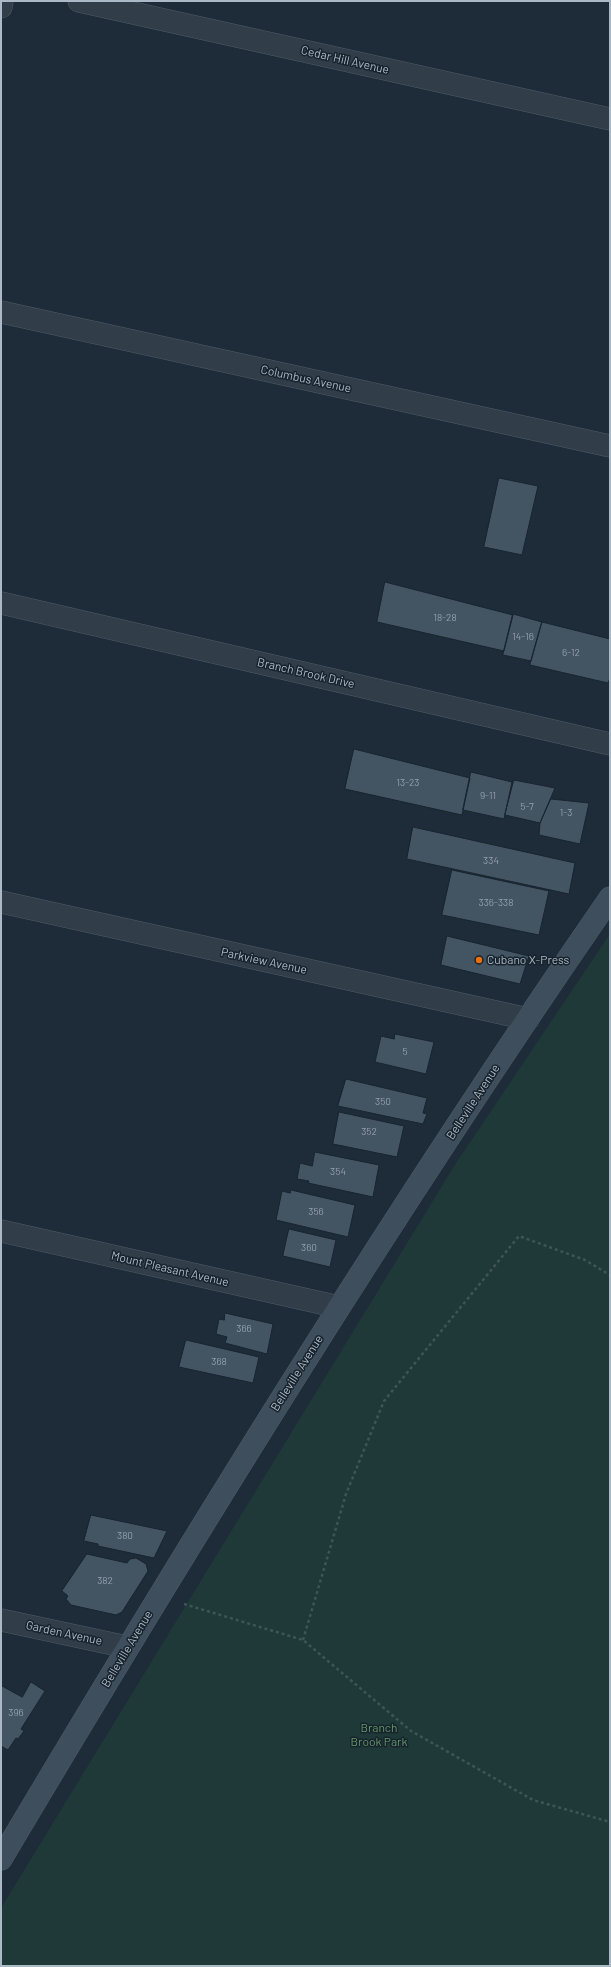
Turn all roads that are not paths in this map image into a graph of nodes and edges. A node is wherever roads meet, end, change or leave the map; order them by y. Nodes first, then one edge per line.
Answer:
1 (2, 1) edge
2 (79, 1) edge
3 (1, 7) edge
4 (610, 119) edge
5 (1, 312) edge
6 (610, 446) edge
7 (1, 603) edge
8 (610, 744) edge
9 (610, 898) edge
10 (1, 902) edge
11 (528, 1019) junction
12 (1, 1231) edge
13 (338, 1307) junction
14 (1, 1620) edge
15 (127, 1647) junction
16 (1, 1859) edge

1 - 3 street
2 - 4 street, Cedar Hill Avenue
5 - 6 street, Columbus Avenue
7 - 8 street, Branch Brook Drive
9 - 11 main road, Belleville Avenue
10 - 11 street, Parkview Avenue
11 - 13 main road, Belleville Avenue
12 - 13 street, Mount Pleasant Avenue
13 - 15 main road, Belleville Avenue
14 - 15 street, Garden Avenue
15 - 16 main road, Belleville Avenue

